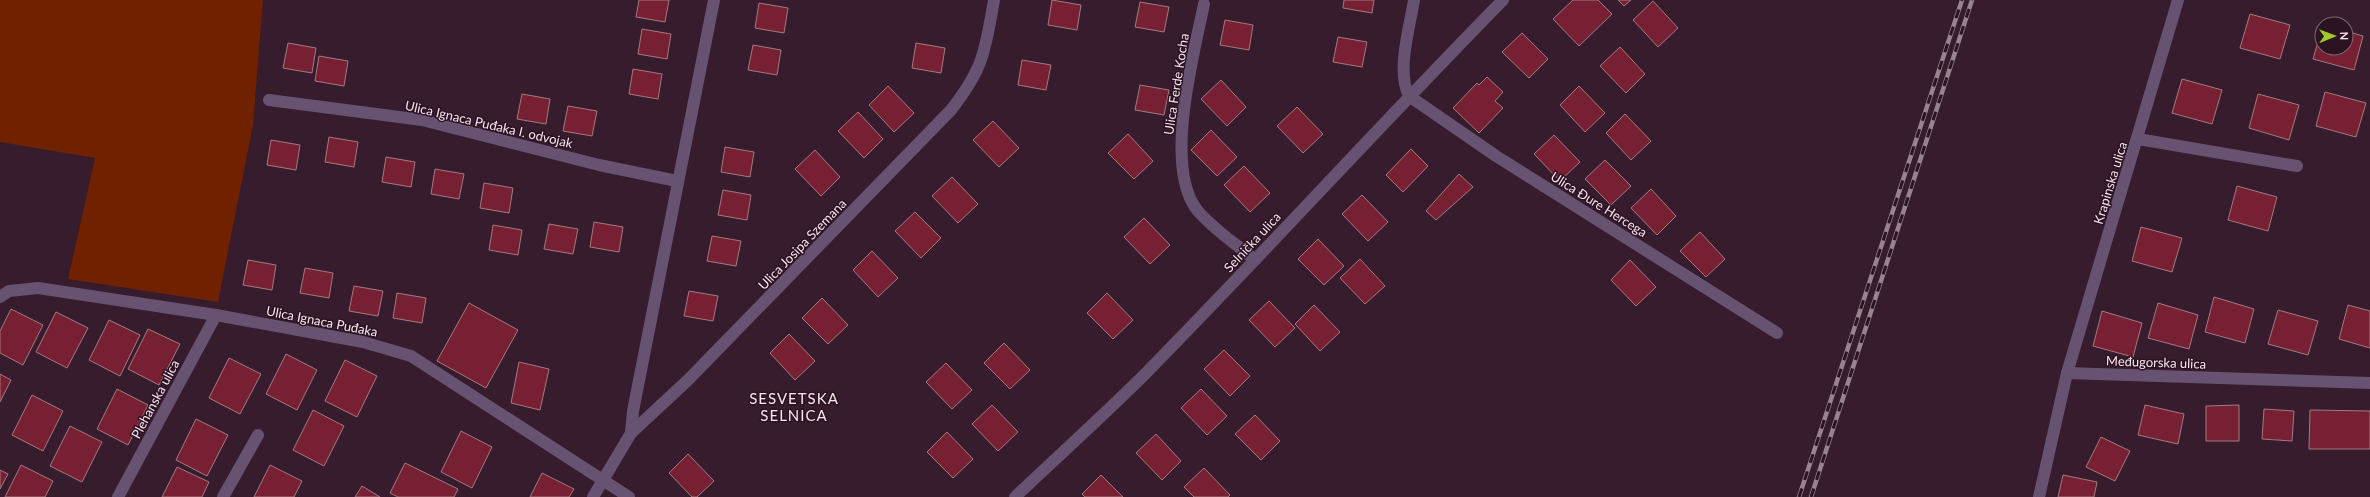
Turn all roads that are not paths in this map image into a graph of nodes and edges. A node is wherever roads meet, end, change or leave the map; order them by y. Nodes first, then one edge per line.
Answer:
1 (714, 0) edge
2 (1414, 0) edge
3 (1502, 0) edge
4 (2178, 0) edge
5 (1204, 4) dead end
6 (993, 5) edge
7 (1408, 96) junction
8 (269, 100) dead end
9 (2138, 139) junction
10 (2297, 166) dead end
11 (677, 181) junction
12 (1255, 260) junction
13 (0, 297) edge
14 (216, 315) junction
15 (1777, 333) dead end
16 (2067, 373) junction
17 (2370, 383) edge
18 (631, 433) junction
19 (258, 435) dead end
20 (604, 481) junction
21 (118, 497) edge
22 (223, 497) edge
23 (593, 497) edge
24 (629, 497) edge
25 (1015, 497) edge
26 (2039, 497) edge

1 - 11 street
2 - 7 street
3 - 7 street, Selnička ulica
4 - 9 street, Krapinska ulica
5 - 12 street, Ulica Ferde Kocha
6 - 18 street, Ulica Josipa Szemana
7 - 12 street, Selnička ulica
7 - 15 street, Ulica Đure Hercega
8 - 11 street, Ulica Ignaca Puđaka I. odvojak
9 - 10 street
9 - 16 street, Krapinska ulica
11 - 18 street
12 - 25 street, Selnička ulica
13 - 14 street, Ulica Ignaca Puđaka
14 - 20 street, Ulica Ignaca Puđaka
14 - 21 street, Plehanska ulica
16 - 17 street, Međugorska ulica
16 - 26 street
18 - 20 street, Ulica Josipa Szemana
19 - 22 street
20 - 23 street
20 - 24 street, Ulica Ignaca Puđaka

